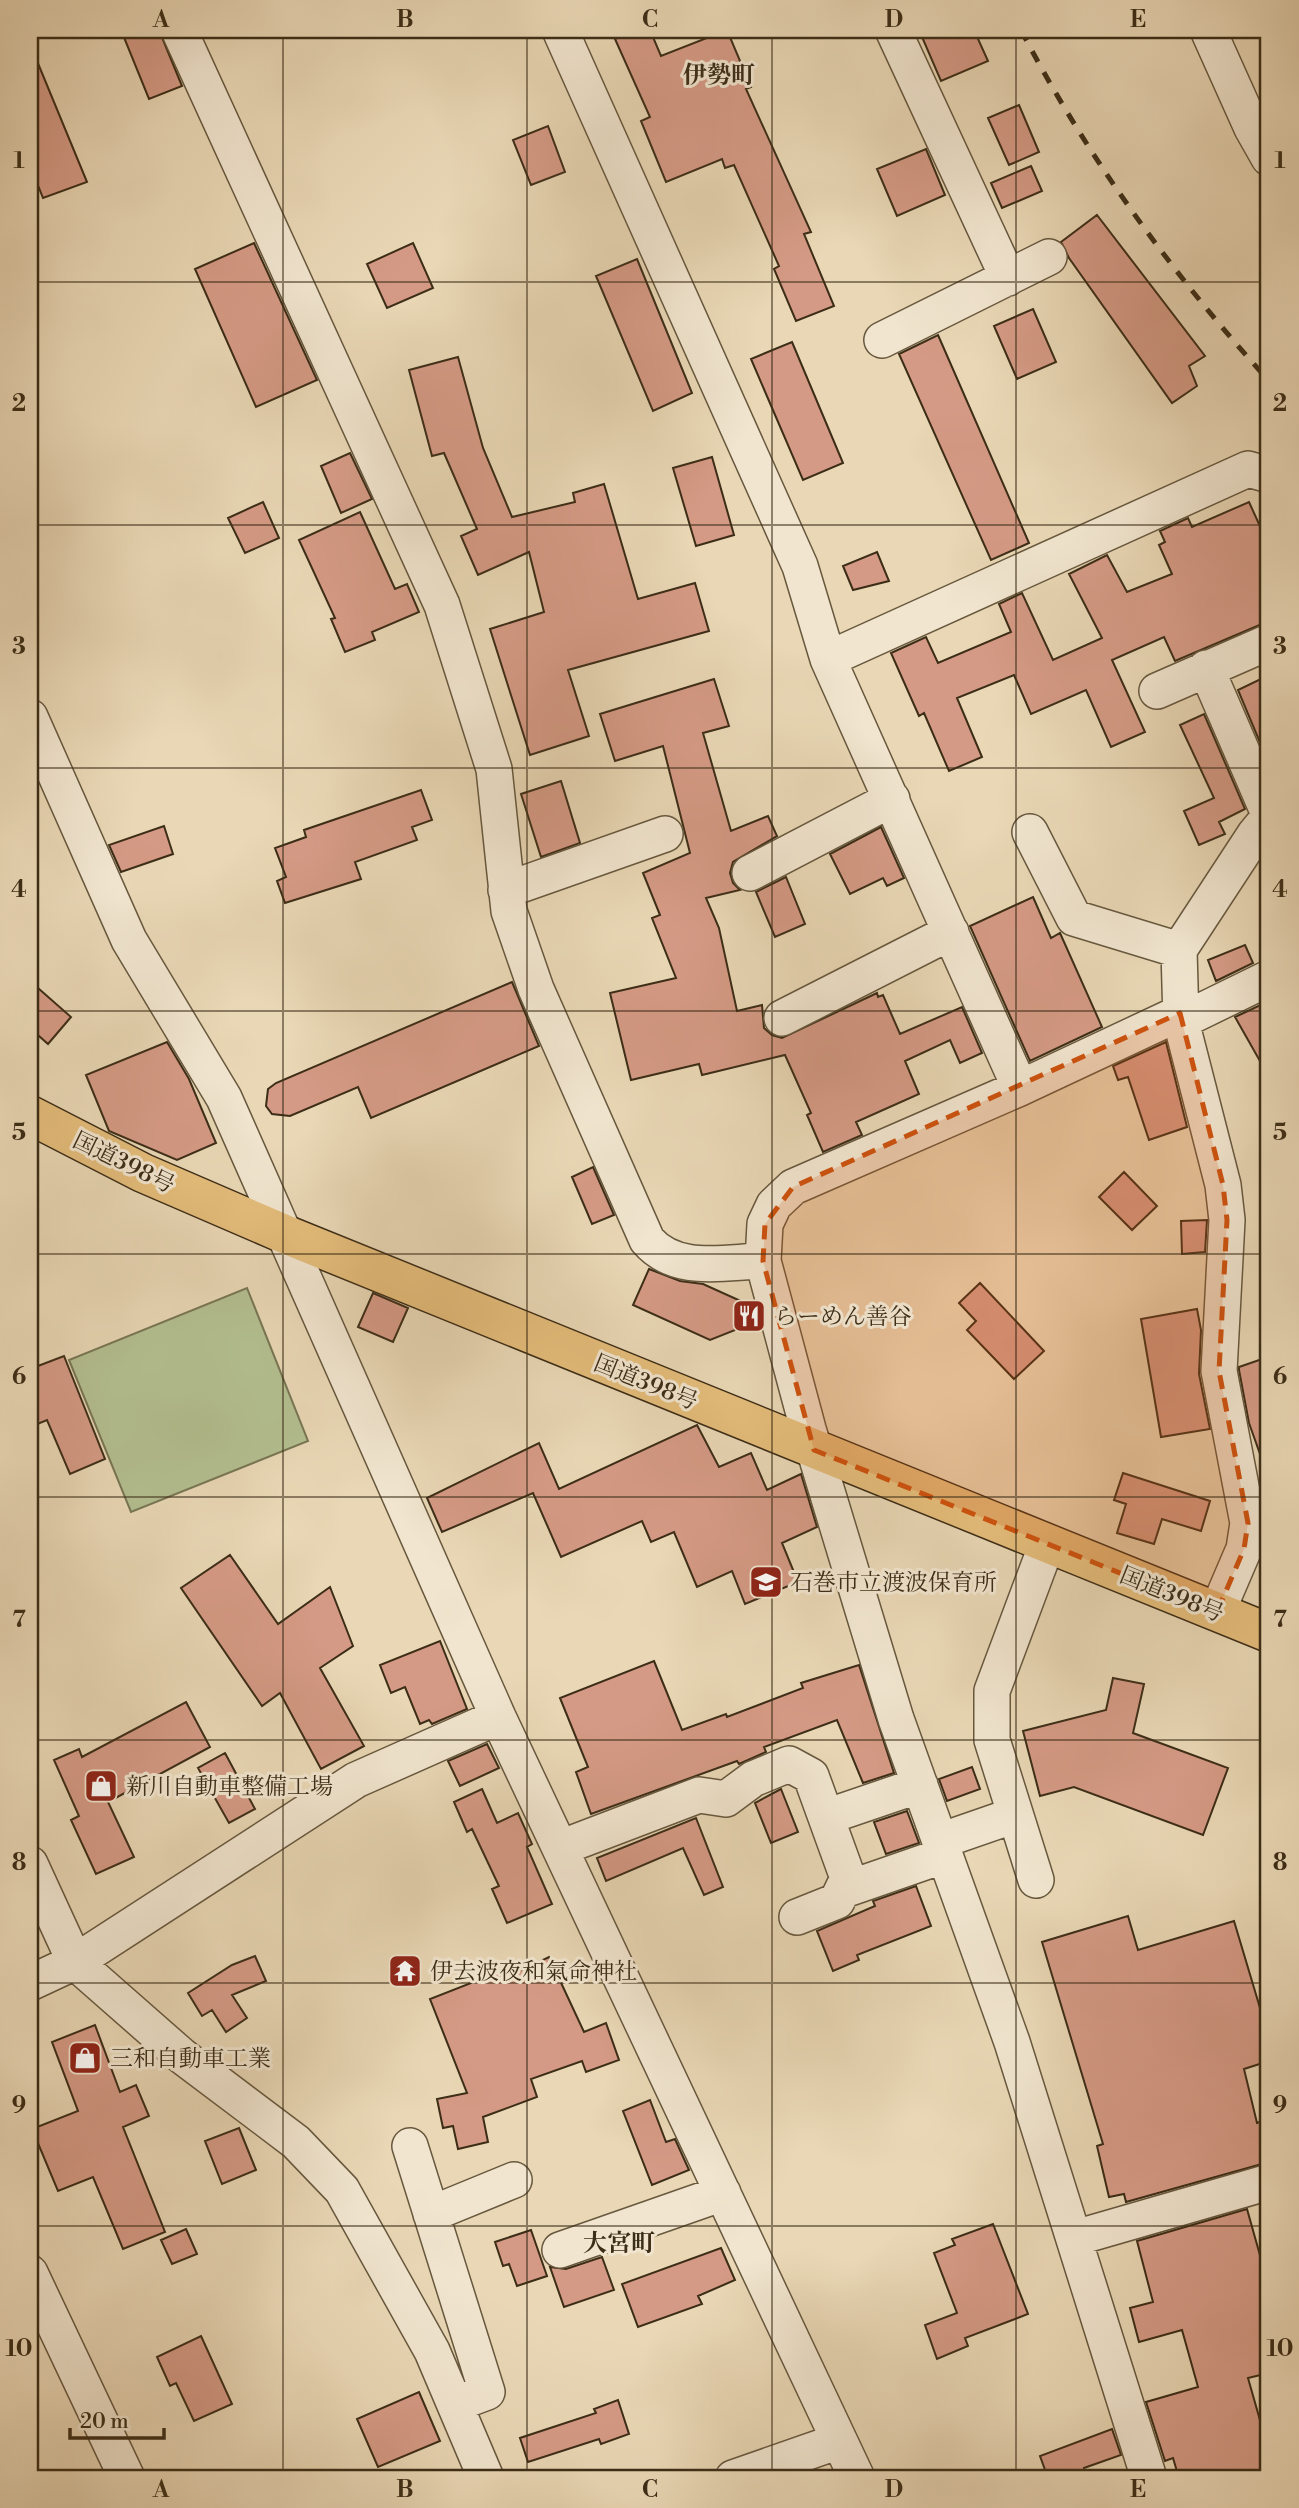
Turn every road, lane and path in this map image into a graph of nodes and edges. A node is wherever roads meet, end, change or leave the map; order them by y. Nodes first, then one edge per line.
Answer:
1 (179, 30) edge
2 (893, 30) edge
3 (1208, 30) edge
4 (570, 33) edge
5 (1269, 158) edge
6 (1049, 257) dead end
7 (1008, 278) junction
8 (882, 340) dead end
9 (1269, 475) edge
10 (1269, 642) edge
11 (828, 659) junction
12 (1206, 668) junction
13 (1157, 691) dead end
14 (30, 717) edge
15 (892, 799) junction
16 (1269, 816) edge
17 (1030, 832) dead end
18 (665, 834) dead end
19 (750, 873) dead end
20 (506, 890) junction
21 (951, 932) junction
22 (1179, 950) junction
23 (1269, 978) edge
24 (1181, 1017) junction
25 (782, 1018) dead end
26 (1020, 1088) junction
27 (30, 1115) edge
28 (282, 1233) junction
29 (763, 1261) junction
30 (814, 1450) junction
31 (1047, 1544) junction
32 (1217, 1612) junction
33 (1269, 1633) edge
34 (498, 1717) junction
35 (920, 1785) junction
36 (1015, 1815) junction
37 (826, 1817) junction
38 (560, 1848) junction
39 (942, 1848) junction
40 (30, 1864) edge
41 (1036, 1880) dead end
42 (844, 1890) junction
43 (797, 1917) dead end
44 (75, 1962) junction
45 (30, 1983) edge
46 (410, 2146) dead end
47 (514, 2180) dead end
48 (1269, 2182) edge
49 (723, 2193) junction
50 (431, 2214) junction
51 (1075, 2238) junction
52 (559, 2250) dead end
53 (30, 2273) edge
54 (454, 2404) junction
55 (839, 2441) junction
56 (127, 2478) edge
57 (486, 2478) edge
58 (733, 2478) edge
59 (857, 2478) edge
60 (1149, 2478) edge

1 - 20 street
2 - 7 street
3 - 5 street
4 - 11 street
6 - 7 street
7 - 8 street
9 - 11 street
10 - 12 street
11 - 15 street
12 - 13 street
12 - 16 street
14 - 28 street
15 - 19 street
15 - 21 street
16 - 22 street
17 - 22 street
18 - 20 street
20 - 29 street
21 - 25 street
21 - 26 street
22 - 24 street
23 - 24 street
24 - 26 street
24 - 32 street
26 - 29 street
27 - 28 highway, 国道398号
28 - 30 highway, 国道398号
28 - 34 street
29 - 30 street
30 - 31 highway, 国道398号
30 - 35 street
31 - 32 highway, 国道398号
31 - 36 street
32 - 33 highway, 国道398号
34 - 38 street
34 - 44 street
35 - 37 street
35 - 39 street
36 - 39 street
36 - 41 street
37 - 38 street
37 - 42 street
38 - 49 street
39 - 42 street
39 - 51 street
40 - 44 street
42 - 43 street
44 - 45 street
44 - 54 street
46 - 50 street
47 - 50 street
48 - 51 street
49 - 52 street
49 - 55 street
50 - 54 street
51 - 60 street
53 - 56 street
54 - 57 street
55 - 58 street
55 - 59 street

